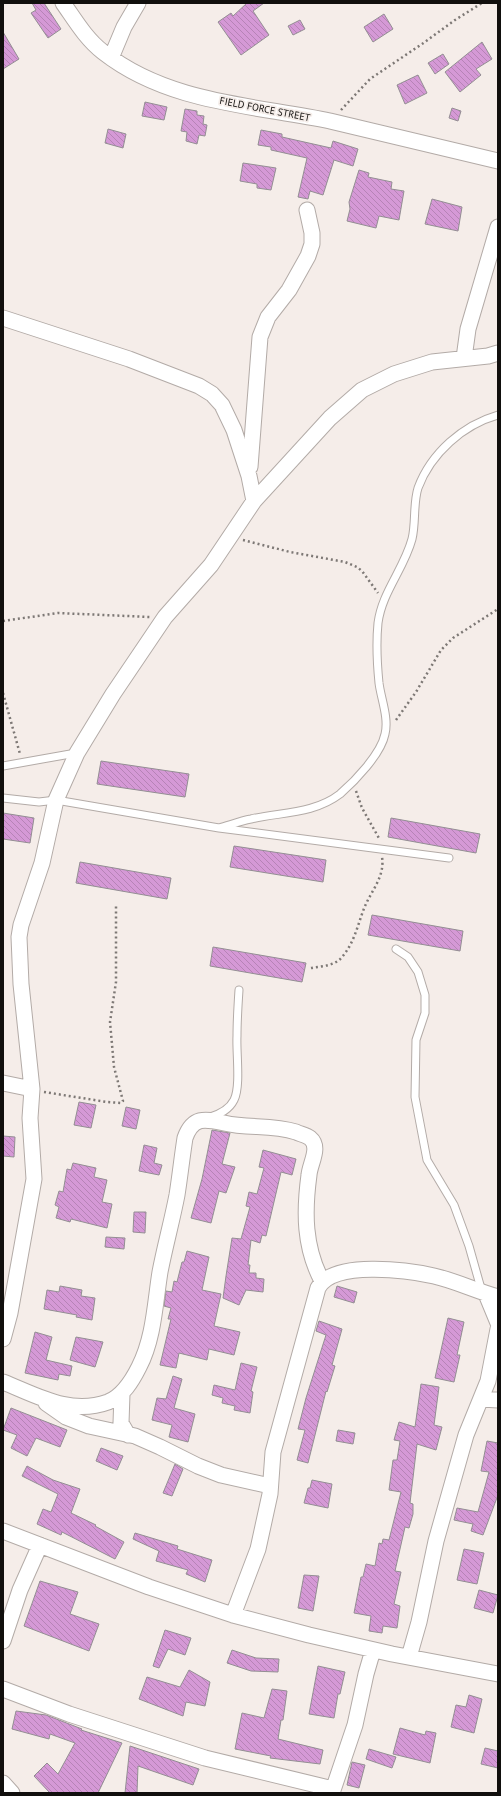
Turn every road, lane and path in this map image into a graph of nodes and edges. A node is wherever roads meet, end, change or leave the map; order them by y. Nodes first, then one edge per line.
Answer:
1 (63, 3) edge
2 (138, 3) edge
3 (482, 3) edge
4 (111, 58) junction
5 (330, 121) junction
6 (498, 161) edge
7 (307, 210) dead end
8 (498, 227) edge
9 (3, 318) edge
10 (498, 353) edge
11 (464, 358) junction
12 (498, 415) edge
13 (249, 476) junction
14 (254, 501) junction
15 (231, 536) junction
16 (383, 600) junction
17 (498, 609) edge
18 (165, 617) junction
19 (3, 621) edge
20 (3, 693) edge
21 (386, 733) junction
22 (77, 752) junction
23 (23, 764) junction
24 (3, 766) edge
25 (354, 781) junction
26 (3, 798) edge
27 (56, 800) junction
28 (219, 828) junction
29 (384, 849) junction
30 (449, 858) dead end
31 (116, 906) dead end
32 (396, 949) dead end
33 (311, 968) dead end
34 (239, 990) dead end
35 (3, 1083) edge
36 (32, 1089) junction
37 (204, 1119) junction
38 (322, 1281) junction
39 (489, 1294) edge
40 (498, 1323) edge
41 (498, 1329) edge
42 (3, 1339) edge
43 (3, 1382) edge
44 (122, 1394) junction
45 (40, 1399) junction
46 (482, 1399) junction
47 (498, 1400) edge
48 (128, 1435) junction
49 (270, 1486) junction
50 (3, 1531) edge
51 (40, 1545) junction
52 (233, 1615) junction
53 (3, 1641) edge
54 (373, 1650) junction
55 (409, 1657) junction
56 (498, 1674) edge
57 (3, 1689) edge
58 (3, 1783) edge
59 (332, 1791) edge
60 (12, 1793) edge

1 - 4 street, FIELD FORCE STREET
2 - 4 street
3 - 5 path
4 - 5 street, FIELD FORCE STREET
5 - 6 street, FIELD FORCE STREET
7 - 13 street
8 - 11 street
9 - 13 street
10 - 11 street
11 - 14 street
12 - 16 lane
13 - 14 street
14 - 15 street
15 - 16 path
15 - 18 street
16 - 21 lane
17 - 21 path
18 - 19 path
18 - 22 street
20 - 23 path
21 - 25 lane
22 - 23 lane
22 - 27 street
23 - 24 lane
25 - 28 lane
25 - 29 path
26 - 27 lane
27 - 28 lane
27 - 36 street
28 - 29 lane
29 - 30 lane
29 - 33 path
31 - 36 path
32 - 39 lane
34 - 37 lane
35 - 36 street
36 - 42 street
37 - 38 street
37 - 44 street
38 - 39 street
38 - 49 street
39 - 40 street
41 - 46 street
43 - 45 street
44 - 45 street
44 - 48 street
45 - 48 street
46 - 47 street
46 - 55 street
48 - 49 street
49 - 52 street
50 - 51 street
51 - 52 street
51 - 53 street
52 - 54 street
54 - 55 street
54 - 59 street
55 - 56 street
57 - 59 street
58 - 60 street

